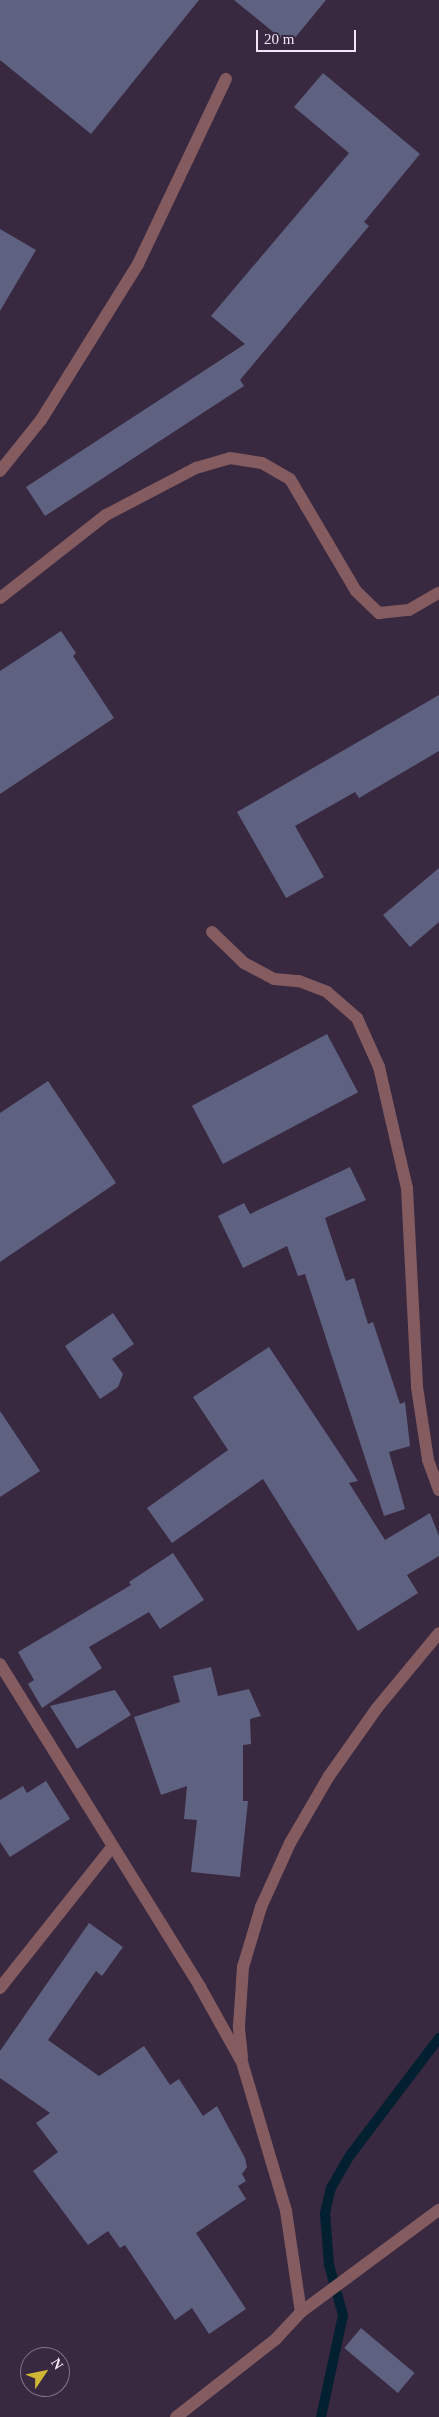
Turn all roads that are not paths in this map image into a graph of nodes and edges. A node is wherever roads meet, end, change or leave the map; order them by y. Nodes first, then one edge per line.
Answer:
1 (226, 79) dead end
2 (0, 471) edge
3 (439, 593) edge
4 (0, 598) edge
5 (212, 932) dead end
6 (439, 1490) edge
7 (439, 1633) edge
8 (0, 1664) edge
9 (113, 1846) junction
10 (0, 1988) edge
11 (242, 2062) junction
12 (439, 2210) edge
13 (301, 2312) junction
14 (176, 2417) edge

1 - 2 street
3 - 4 street
5 - 6 street
7 - 11 street
8 - 9 street
9 - 10 street
9 - 11 street
11 - 13 street
12 - 13 street
13 - 14 street

